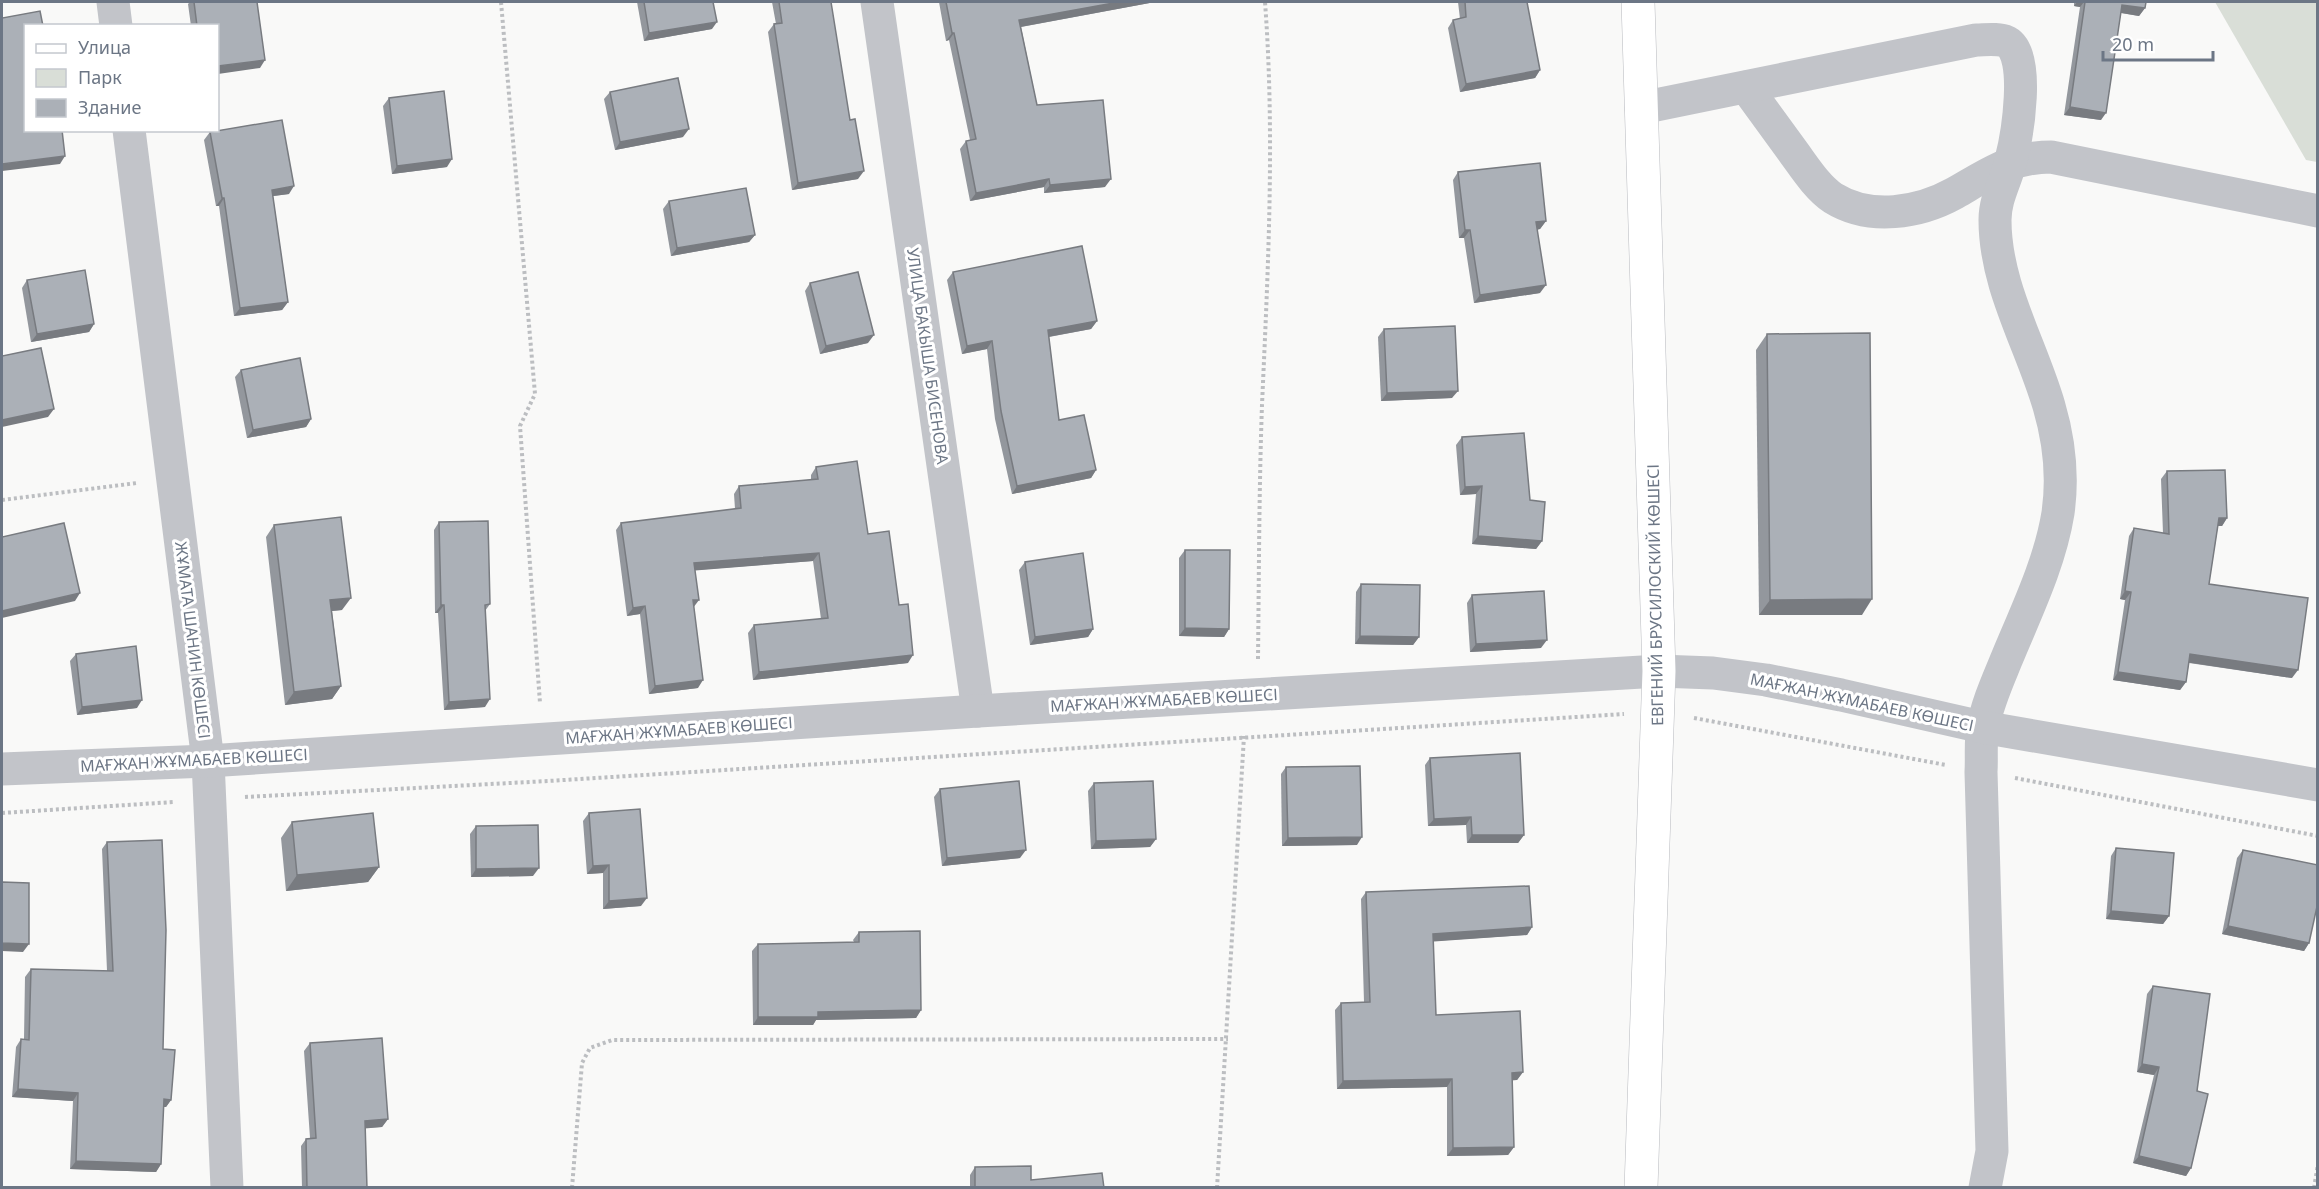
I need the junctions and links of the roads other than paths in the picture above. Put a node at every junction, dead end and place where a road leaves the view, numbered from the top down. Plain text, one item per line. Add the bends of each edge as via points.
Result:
1 (113, 2) edge
2 (877, 2) edge
3 (1638, 2) edge
4 (116, 24) edge
5 (1746, 87) junction
6 (1641, 108) junction
7 (129, 132) edge
8 (2010, 162) junction
9 (2318, 211) edge
10 (1659, 671) junction
11 (978, 711) junction
12 (1982, 727) junction
13 (208, 761) junction
14 (2, 769) edge
15 (2318, 785) edge
16 (227, 1188) edge
17 (1641, 1188) edge
18 (1985, 1188) edge

1 - 4 street
2 - 11 street, УЛИЦА БАКЫША БИСЕНОВА
3 - 6 main road, ЕВГЕНИЙ БРУСИЛОСКИЙ КӨШЕСІ
5 - 6 street
5 - 8 street via 1812,177 1832,197 1853,207 1881,213 1928,206
5 - 8 street via 1995,39 2016,52 2020,77
6 - 10 main road, ЕВГЕНИЙ БРУСИЛОСКИЙ КӨШЕСІ
7 - 13 street, ЖҰМАТА ШАНИН КӨШЕСІ
8 - 9 street via 2051,157
8 - 12 street via 1995,208 1995,246 2008,296 2050,407 2060,474 2058,514 2045,562
10 - 11 street, МАҒЖАН ЖҰМАБАЕВ КӨШЕСІ
10 - 12 street, МАҒЖАН ЖҰМАБАЕВ КӨШЕСІ via 1766,680
10 - 17 main road, ЕВГЕНИЙ БРУСИЛОСКИЙ КӨШЕСІ
11 - 13 street, МАҒЖАН ЖҰМАБАЕВ КӨШЕСІ
12 - 15 street, МАҒЖАН ЖҰМАБАЕВ КӨШЕСІ
12 - 18 street via 1992,1151
13 - 14 street, МАҒЖАН ЖҰМАБАЕВ КӨШЕСІ
13 - 16 street, ЖҰМАТА ШАНИН КӨШЕСІ

